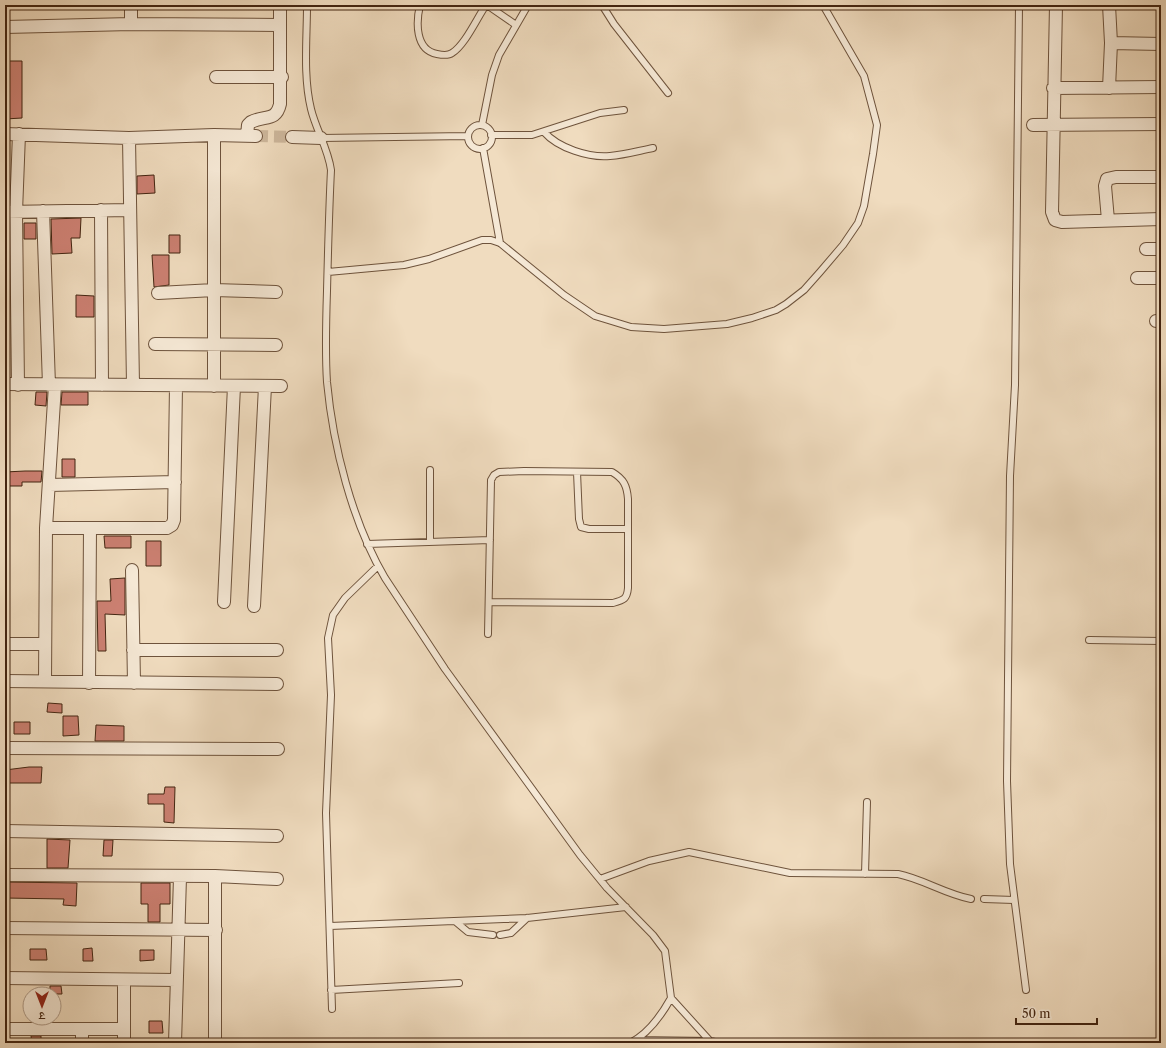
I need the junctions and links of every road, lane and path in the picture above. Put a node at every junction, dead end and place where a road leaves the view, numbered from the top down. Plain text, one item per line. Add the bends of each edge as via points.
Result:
1 (131, 5) edge
2 (280, 5) edge
3 (307, 5) edge
4 (420, 5) edge
5 (486, 5) edge
6 (528, 5) edge
7 (602, 5) edge
8 (823, 5) edge
9 (1019, 5) edge
10 (1056, 5) edge
11 (1110, 5) edge
12 (131, 24) junction
13 (280, 25) junction
14 (516, 25) junction
15 (5, 27) edge
16 (1111, 43) junction
17 (1161, 44) edge
18 (216, 77) dead end
19 (282, 77) junction
20 (1161, 87) edge
21 (1053, 88) junction
22 (1109, 88) junction
23 (668, 93) dead end
24 (624, 110) dead end
25 (1161, 124) edge
26 (482, 125) junction
27 (1033, 125) dead end
28 (1053, 125) junction
29 (544, 132) junction
30 (5, 134) edge
31 (19, 134) junction
32 (491, 134) junction
33 (214, 135) junction
34 (468, 136) junction
35 (292, 137) tunnel mouth
36 (129, 138) junction
37 (321, 138) junction
38 (483, 148) junction
39 (652, 148) dead end
40 (1161, 177) edge
41 (101, 210) junction
42 (130, 210) junction
43 (43, 211) junction
44 (10, 212) edge
45 (1161, 219) edge
46 (1108, 220) junction
47 (500, 243) junction
48 (1146, 249) dead end
49 (1161, 249) edge
50 (328, 272) junction
51 (1137, 278) dead end
52 (1161, 278) edge
53 (214, 290) junction
54 (276, 292) dead end
55 (158, 293) dead end
56 (155, 344) dead end
57 (214, 344) junction
58 (276, 345) dead end
59 (5, 384) edge
60 (18, 385) junction
61 (52, 385) junction
62 (102, 385) junction
63 (132, 385) junction
64 (176, 386) junction
65 (214, 386) junction
66 (234, 386) junction
67 (265, 386) junction
68 (282, 386) dead end
69 (430, 470) dead end
70 (577, 472) junction
71 (175, 482) junction
72 (49, 485) junction
73 (46, 528) junction
74 (90, 528) junction
75 (628, 529) junction
76 (490, 540) junction
77 (430, 542) junction
78 (367, 544) junction
79 (378, 566) junction
80 (132, 570) dead end
81 (224, 602) dead end
82 (489, 602) junction
83 (254, 606) dead end
84 (488, 634) dead end
85 (1089, 640) dead end
86 (1161, 641) edge
87 (5, 644) edge
88 (45, 644) junction
89 (133, 650) junction
90 (278, 650) dead end
91 (5, 681) edge
92 (45, 681) junction
93 (89, 683) junction
94 (134, 683) junction
95 (278, 684) dead end
96 (5, 748) edge
97 (278, 750) dead end
98 (867, 802) dead end
99 (5, 831) edge
100 (277, 836) dead end
101 (865, 874) junction
102 (5, 875) edge
103 (215, 876) junction
104 (180, 877) junction
105 (600, 879) junction
106 (276, 880) dead end
107 (971, 899) dead end
108 (984, 899) dead end
109 (1014, 900) junction
110 (626, 907) junction
111 (527, 918) junction
112 (456, 922) junction
113 (330, 926) junction
114 (5, 928) edge
115 (178, 930) junction
116 (216, 930) junction
117 (500, 935) dead end
118 (493, 936) dead end
119 (5, 978) edge
120 (124, 980) junction
121 (177, 980) junction
122 (459, 983) dead end
123 (331, 990) junction
124 (1026, 990) dead end
125 (671, 998) junction
126 (332, 1009) dead end
127 (5, 1029) edge
128 (82, 1030) junction
129 (124, 1030) junction
130 (635, 1042) edge
131 (708, 1042) edge
132 (82, 1043) edge
133 (124, 1043) edge
134 (175, 1043) edge
135 (215, 1043) edge
136 (720, 1043) edge

1 - 12 street
2 - 13 street
3 - 37 lane via 307,92 314,122
4 - 5 lane via 417,18 420,39 425,48 435,54 446,56 452,54 461,44
5 - 14 lane
6 - 14 lane
7 - 23 lane
8 - 47 lane via 864,76 877,125 864,206 858,223 843,245 804,290 786,304 776,310 727,324 664,329 631,327 595,316 564,295
9 - 109 lane via 1007,781 1008,839
10 - 21 street
11 - 16 street
12 - 13 street
12 - 15 street
13 - 19 street
14 - 26 lane via 492,75
16 - 17 street
16 - 22 street
18 - 19 street
19 - 33 street via 278,113 251,122 248,125 251,136
20 - 22 street
21 - 22 street
21 - 28 street
24 - 29 lane via 600,113
25 - 28 street
26 - 32 lane
26 - 34 lane via 471,129
27 - 28 street
28 - 46 street via 1052,212 1055,220
29 - 32 lane via 532,135
29 - 39 lane via 551,140 588,154 608,156
30 - 31 street
31 - 36 street
31 - 44 street
32 - 38 lane via 490,143
33 - 36 street
33 - 53 street
34 - 37 lane
34 - 38 lane via 474,148
35 - 37 street
36 - 42 street
37 - 50 lane via 329,157 330,170
38 - 47 lane
40 - 46 street via 1107,179 1105,186
41 - 42 street
41 - 43 street
41 - 62 street
42 - 63 street
43 - 44 street
43 - 61 street
44 - 60 street
45 - 46 street
47 - 50 lane via 482,240 404,265
48 - 49 street
50 - 78 lane via 327,381 346,481
51 - 52 street
53 - 54 street
53 - 55 street
53 - 57 street
56 - 57 street
57 - 58 street
57 - 65 street
59 - 60 street
60 - 61 street
61 - 62 street
61 - 72 street
62 - 63 street
63 - 64 street
64 - 65 street
64 - 71 street
65 - 66 street
66 - 67 street
66 - 81 street
67 - 68 street
67 - 83 street
69 - 77 lane
70 - 75 lane via 612,472 620,477 627,486
70 - 75 lane via 581,526 589,529
70 - 76 lane via 524,470 499,472 494,475 491,480
71 - 72 street
71 - 74 street via 174,520 167,528
72 - 73 street
73 - 74 street
73 - 88 street
74 - 93 street
75 - 82 lane via 628,588 627,596 623,600
76 - 77 lane
76 - 82 lane
77 - 78 lane
78 - 79 lane
79 - 105 lane via 498,744
79 - 113 lane via 345,598 329,626 332,695 326,813
80 - 89 street
82 - 84 lane
85 - 86 lane
87 - 88 street
88 - 92 street
89 - 90 street
89 - 94 street
91 - 92 street
92 - 93 street
93 - 94 street
94 - 95 street
96 - 97 street
98 - 101 lane
99 - 100 street
101 - 105 lane via 790,873 689,852 649,861
101 - 107 lane via 898,874 911,877 954,896
102 - 104 street
103 - 104 street
103 - 106 street
103 - 116 street
104 - 115 street
105 - 110 lane
108 - 109 lane
109 - 124 lane
110 - 111 lane
110 - 125 lane via 665,951
111 - 112 lane
111 - 117 lane via 511,933
112 - 113 lane
112 - 118 lane via 468,932
113 - 123 lane
114 - 115 street
115 - 116 street
115 - 121 street
116 - 135 street
119 - 120 street
120 - 121 street
120 - 129 street
121 - 134 street
122 - 123 lane
123 - 126 lane
125 - 130 lane via 661,1015
125 - 131 lane
127 - 128 street
128 - 129 street
128 - 132 street
129 - 133 street
130 - 131 lane
131 - 136 lane

